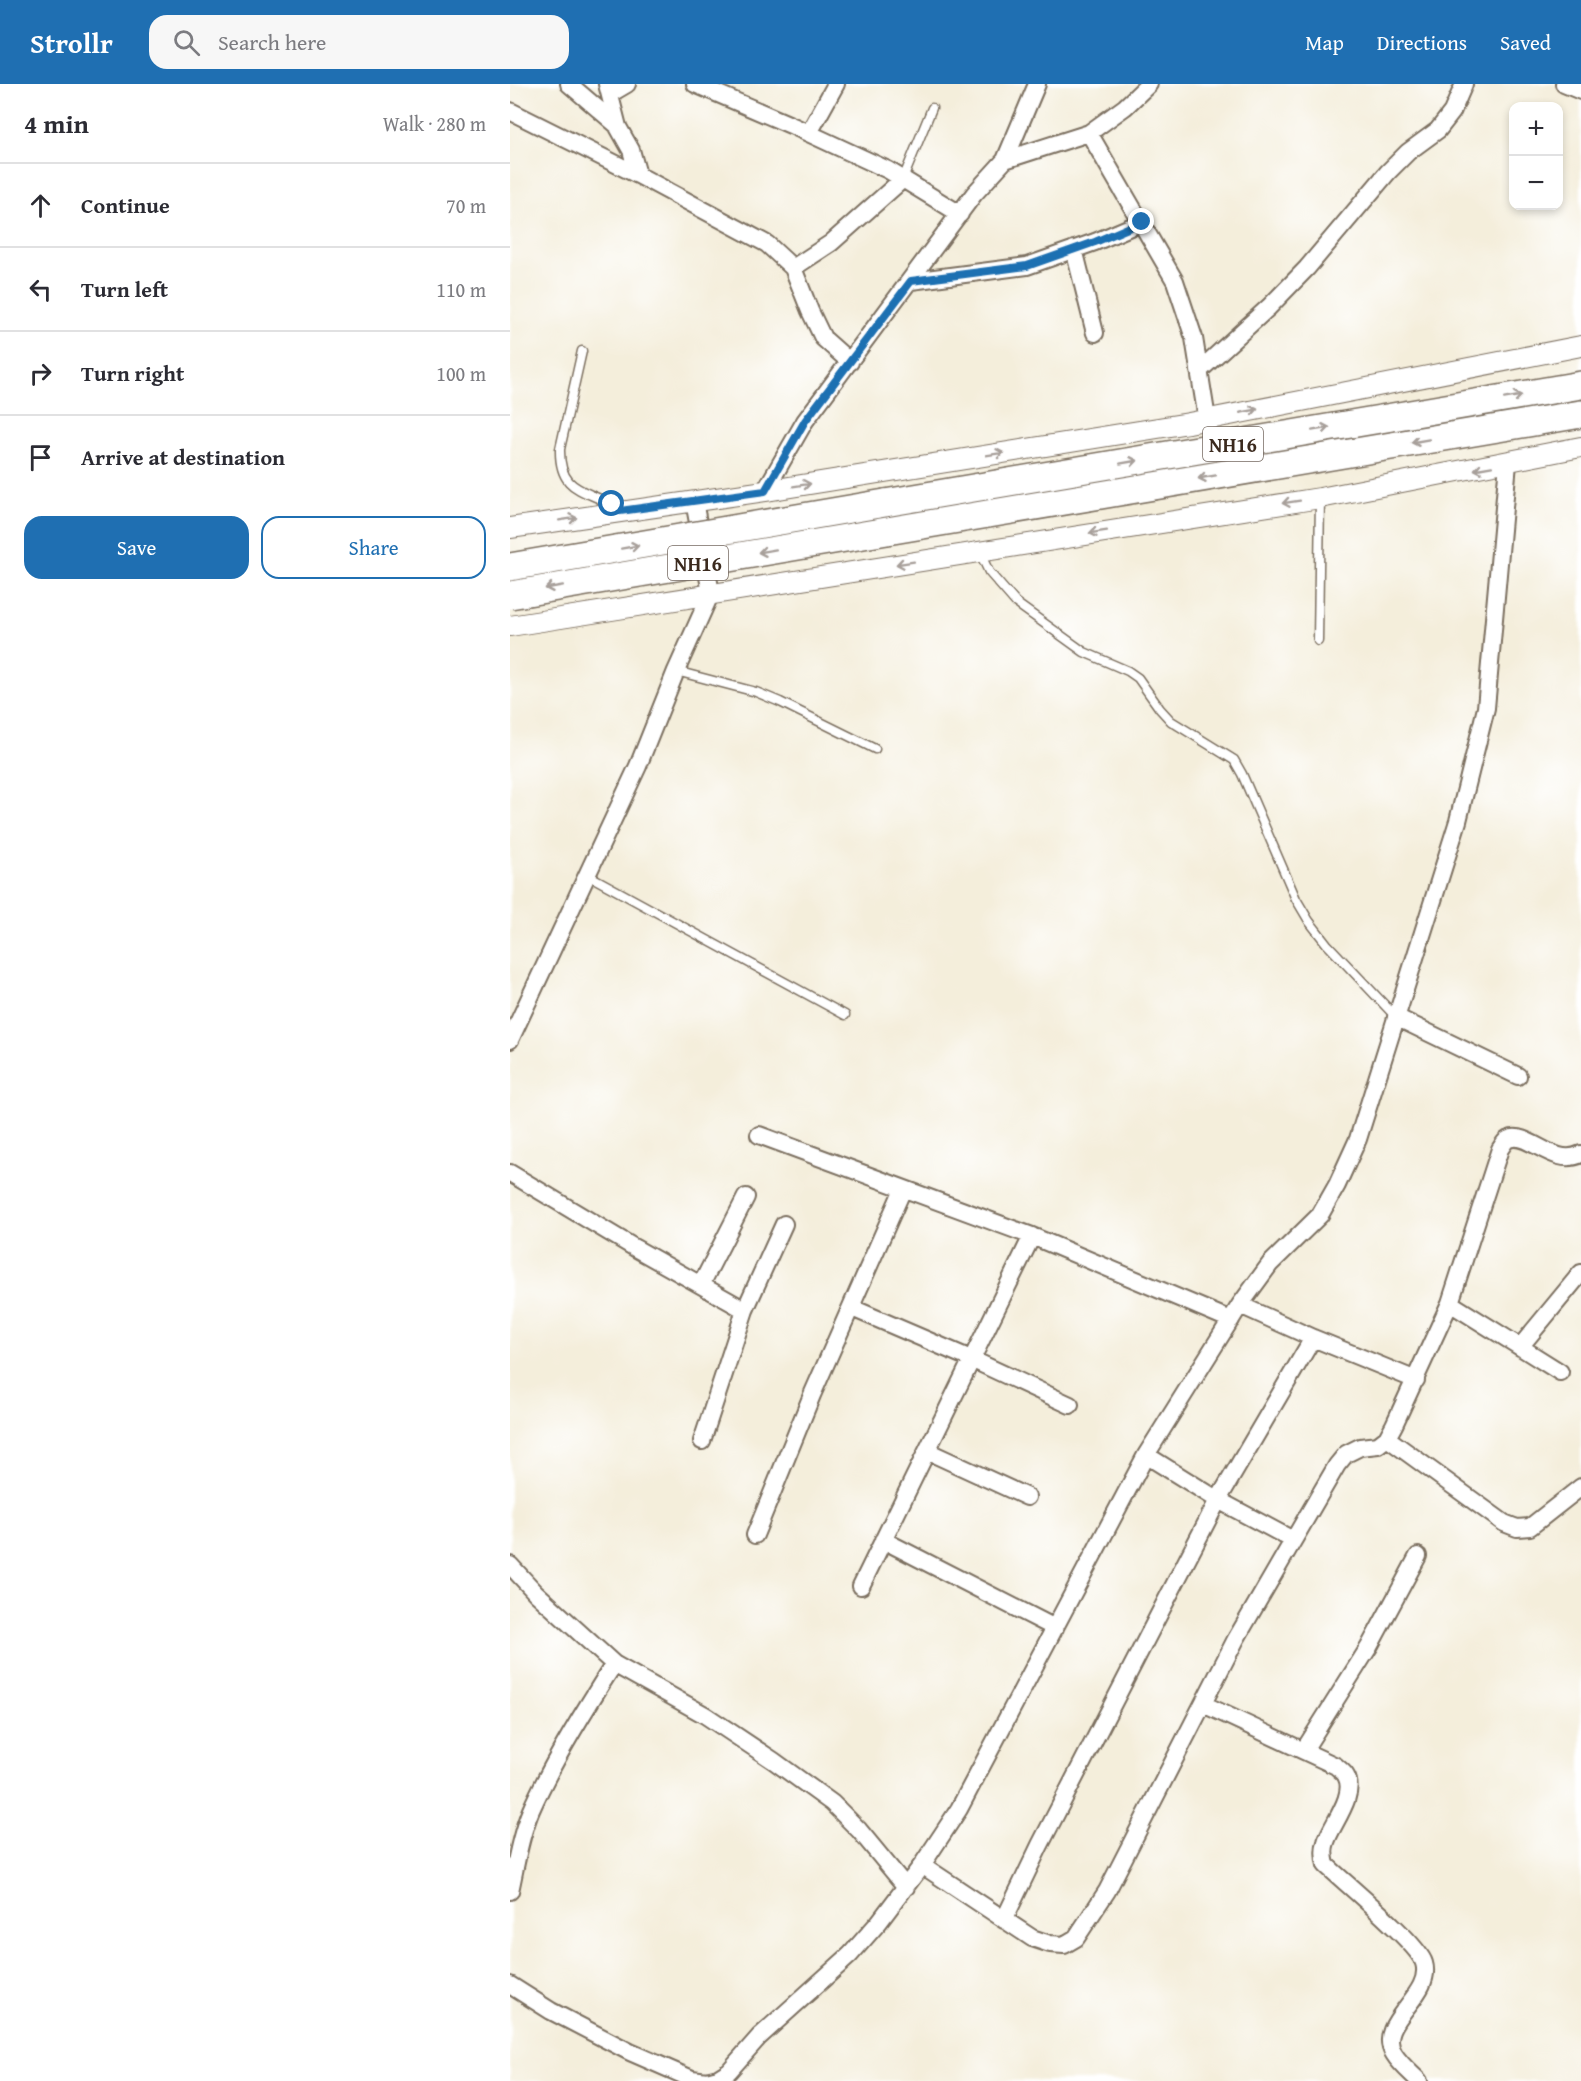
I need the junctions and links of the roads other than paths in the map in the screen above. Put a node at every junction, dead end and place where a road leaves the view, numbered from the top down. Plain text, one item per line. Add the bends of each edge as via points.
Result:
1 (569, 84) edge
2 (627, 84) edge
3 (695, 84) edge
4 (836, 84) edge
5 (1037, 84) edge
6 (1149, 84) edge
7 (1464, 84) edge
8 (1564, 84) edge
9 (609, 89) edge
10 (1581, 91) edge
11 (932, 108) dead end
12 (510, 111) edge
13 (618, 127) junction
14 (809, 133) junction
15 (1089, 133) junction
16 (1005, 160) junction
17 (638, 175) junction
18 (903, 179) junction
19 (960, 213) junction
20 (1142, 222) junction
21 (1074, 249) junction
22 (793, 267) junction
23 (911, 281) junction
24 (1095, 333) dead end
25 (1581, 346) edge
26 (582, 351) dead end
27 (850, 362) junction
28 (1199, 371) junction
29 (1581, 385) edge
30 (1581, 414) edge
31 (1207, 419) junction
32 (1581, 447) edge
33 (1508, 463) junction
34 (765, 491) junction
35 (1320, 498) junction
36 (694, 501) junction
37 (620, 511) junction
38 (514, 525) edge
39 (979, 551) junction
40 (510, 567) edge
41 (711, 593) junction
42 (510, 595) edge
43 (510, 626) edge
44 (1318, 641) dead end
45 (676, 671) junction
46 (875, 749) dead end
47 (588, 874) junction
48 (845, 1015) dead end
49 (1396, 1017) junction
50 (510, 1040) edge
51 (1518, 1076) dead end
52 (759, 1135) dead end
53 (1581, 1154) edge
54 (510, 1173) edge
55 (903, 1189) junction
56 (746, 1197) dead end
57 (784, 1224) dead end
58 (1032, 1236) junction
59 (1581, 1273) edge
60 (701, 1285) junction
61 (1450, 1303) junction
62 (1240, 1305) junction
63 (852, 1308) junction
64 (745, 1310) junction
65 (1231, 1320) junction
66 (1313, 1338) junction
67 (1520, 1347) junction
68 (971, 1359) junction
69 (1560, 1372) dead end
70 (1416, 1380) junction
71 (1070, 1405) dead end
72 (1387, 1438) junction
73 (702, 1441) dead end
74 (927, 1451) junction
75 (1146, 1455) junction
76 (1581, 1487) edge
77 (1027, 1497) dead end
78 (1218, 1500) junction
79 (755, 1535) dead end
80 (883, 1540) junction
81 (1293, 1540) junction
82 (1418, 1556) dead end
83 (510, 1565) edge
84 (861, 1586) dead end
85 (1055, 1628) junction
86 (614, 1665) junction
87 (1203, 1704) junction
88 (1304, 1750) junction
89 (922, 1865) junction
90 (906, 1887) junction
91 (510, 1891) edge
92 (1004, 1920) junction
93 (510, 1985) edge
94 (1419, 2081) edge

1 - 13 street
2 - 9 street
3 - 14 street
4 - 14 street
5 - 16 street
6 - 15 street
7 - 28 street via 1452,112 1438,130 1388,172 1307,268
8 - 10 street
9 - 13 street
11 - 18 lane
12 - 17 street
13 - 17 street via 631,150
14 - 18 street
15 - 16 street
15 - 20 street
16 - 19 street
17 - 22 street via 768,244
18 - 19 street
18 - 22 street via 831,243
19 - 23 street
20 - 21 street
20 - 28 street via 1175,281 1194,338
21 - 23 street via 1027,266
21 - 24 street
22 - 27 street via 823,338
23 - 27 street
31 -> 25 street
26 - 37 lane via 560,449 560,465 565,478 584,494
27 - 34 street via 805,421
28 - 31 street
40 -> 29 highway, NH16, bridge
30 -> 42 highway, NH16, bridge
34 -> 31 street
32 - 33 street
33 -> 35 street
33 - 49 street via 1486,708 1458,821
34 - 36 street
35 -> 39 street
35 - 44 lane
36 - 37 street
36 - 41 street
38 -> 37 street
39 -> 41 street
39 - 49 lane via 989,572 1016,603 1084,652 1128,670 1171,721 1233,760 1309,921
41 - 43 street
41 - 45 street
45 - 46 lane via 756,692
45 - 47 street
47 - 48 lane
47 - 50 street
49 - 51 street
49 - 62 street via 1358,1140 1337,1185 1320,1215 1270,1264
52 - 55 street
53 - 61 street via 1568,1158 1518,1138 1505,1141
54 - 60 street
55 - 58 street
55 - 63 street
56 - 60 street
57 - 64 street
58 - 65 street
58 - 68 street
59 - 67 street
60 - 64 street
61 - 67 street
61 - 70 street
62 - 65 street
62 - 66 street
63 - 68 street
63 - 79 street
64 - 73 street
65 - 75 street
66 - 70 street
66 - 78 street
67 - 69 street
68 - 71 street
68 - 74 street
70 - 72 street
72 - 76 street via 1503,1523 1517,1528 1530,1527
72 - 81 street via 1346,1454
74 - 77 street
74 - 80 street
75 - 78 street
75 - 85 street
78 - 81 street
78 - 92 street
80 - 84 street
80 - 85 street
81 - 87 street
82 - 88 street via 1369,1647
83 - 86 street
85 - 89 street via 959,1809
86 - 90 street via 705,1715 832,1803
86 - 91 street via 531,1811
87 - 88 street
87 - 92 street via 1107,1891 1076,1938 1064,1945 1050,1944 1032,1938
88 - 94 street via 1336,1766 1347,1777 1344,1806 1323,1853 1326,1865 1411,1944 1423,1960 1426,1971 1422,1986 1390,2035 1394,2054
89 - 90 street
89 - 92 street
90 - 93 street via 850,1955 759,2037 729,2071 707,2081 692,2079 630,2052

